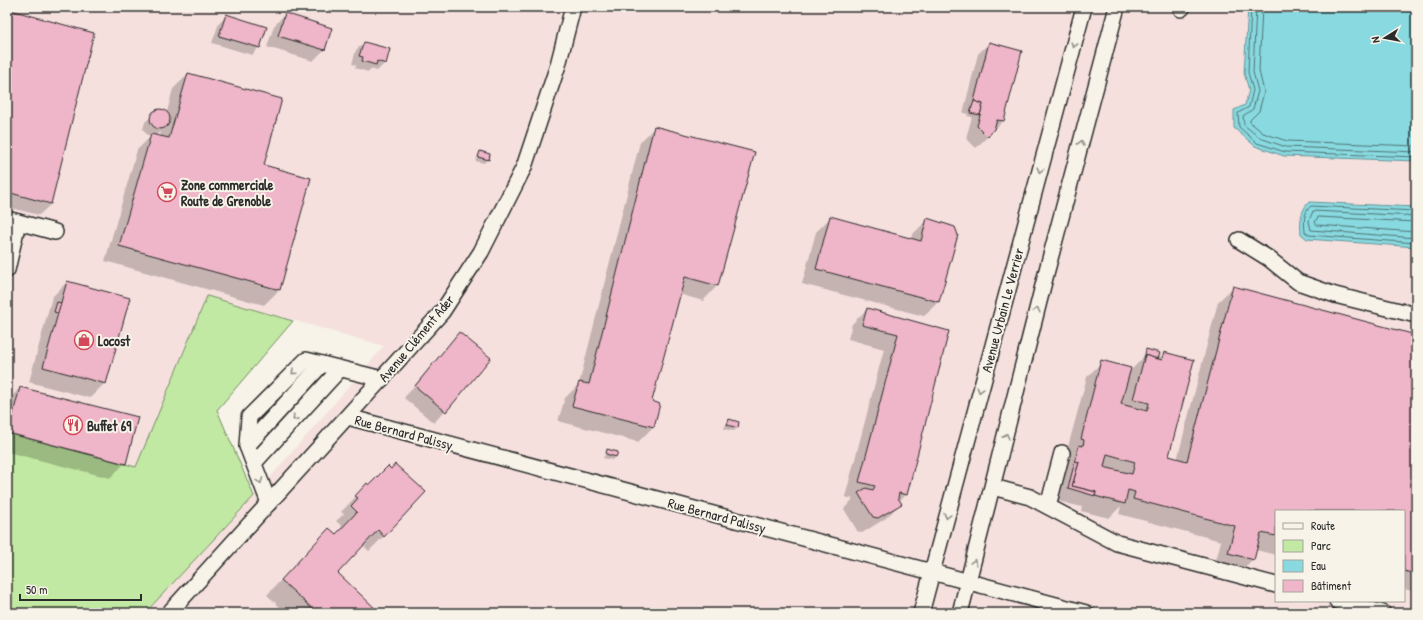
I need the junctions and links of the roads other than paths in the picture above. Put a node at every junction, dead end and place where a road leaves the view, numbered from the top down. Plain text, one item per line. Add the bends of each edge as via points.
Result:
1 (573, 7) edge
2 (1084, 7) edge
3 (1117, 7) edge
4 (13, 220) edge
5 (55, 232) dead end
6 (1239, 240) dead end
7 (7, 270) edge
8 (1416, 315) edge
9 (340, 369) junction
10 (382, 379) junction
11 (348, 418) junction
12 (1062, 454) dead end
13 (254, 463) junction
14 (993, 487) junction
15 (269, 504) junction
16 (1048, 506) junction
17 (931, 572) junction
18 (968, 582) junction
19 (1275, 585) edge
20 (1341, 602) edge
21 (169, 613) edge
22 (920, 613) edge
23 (960, 613) edge
24 (1086, 613) edge
25 (1383, 613) edge

1 - 10 street, Avenue Clément Ader via 558,65 524,167 481,252 442,312
2 -> 17 street, Avenue Urbain Le Verrier
14 -> 3 street
4 - 5 street
4 - 7 street
6 - 8 street via 1268,258 1298,282 1335,295
9 - 10 street
9 -> 13 street
9 -> 13 street via 306,360 249,417 248,446
10 - 11 street, Avenue Clément Ader
11 - 15 street, Avenue Clément Ader
11 - 17 street, Rue Bernard Palissy
12 - 16 street
13 -> 15 street
14 - 16 street via 1030,497
18 -> 14 street
15 - 21 street, Avenue Clément Ader
16 - 19 street via 1117,543
17 - 18 street, Rue Bernard Palissy
17 - 22 street, Avenue Urbain Le Verrier
18 - 23 street
18 - 24 street, Rue Bernard Palissy
20 - 25 street

